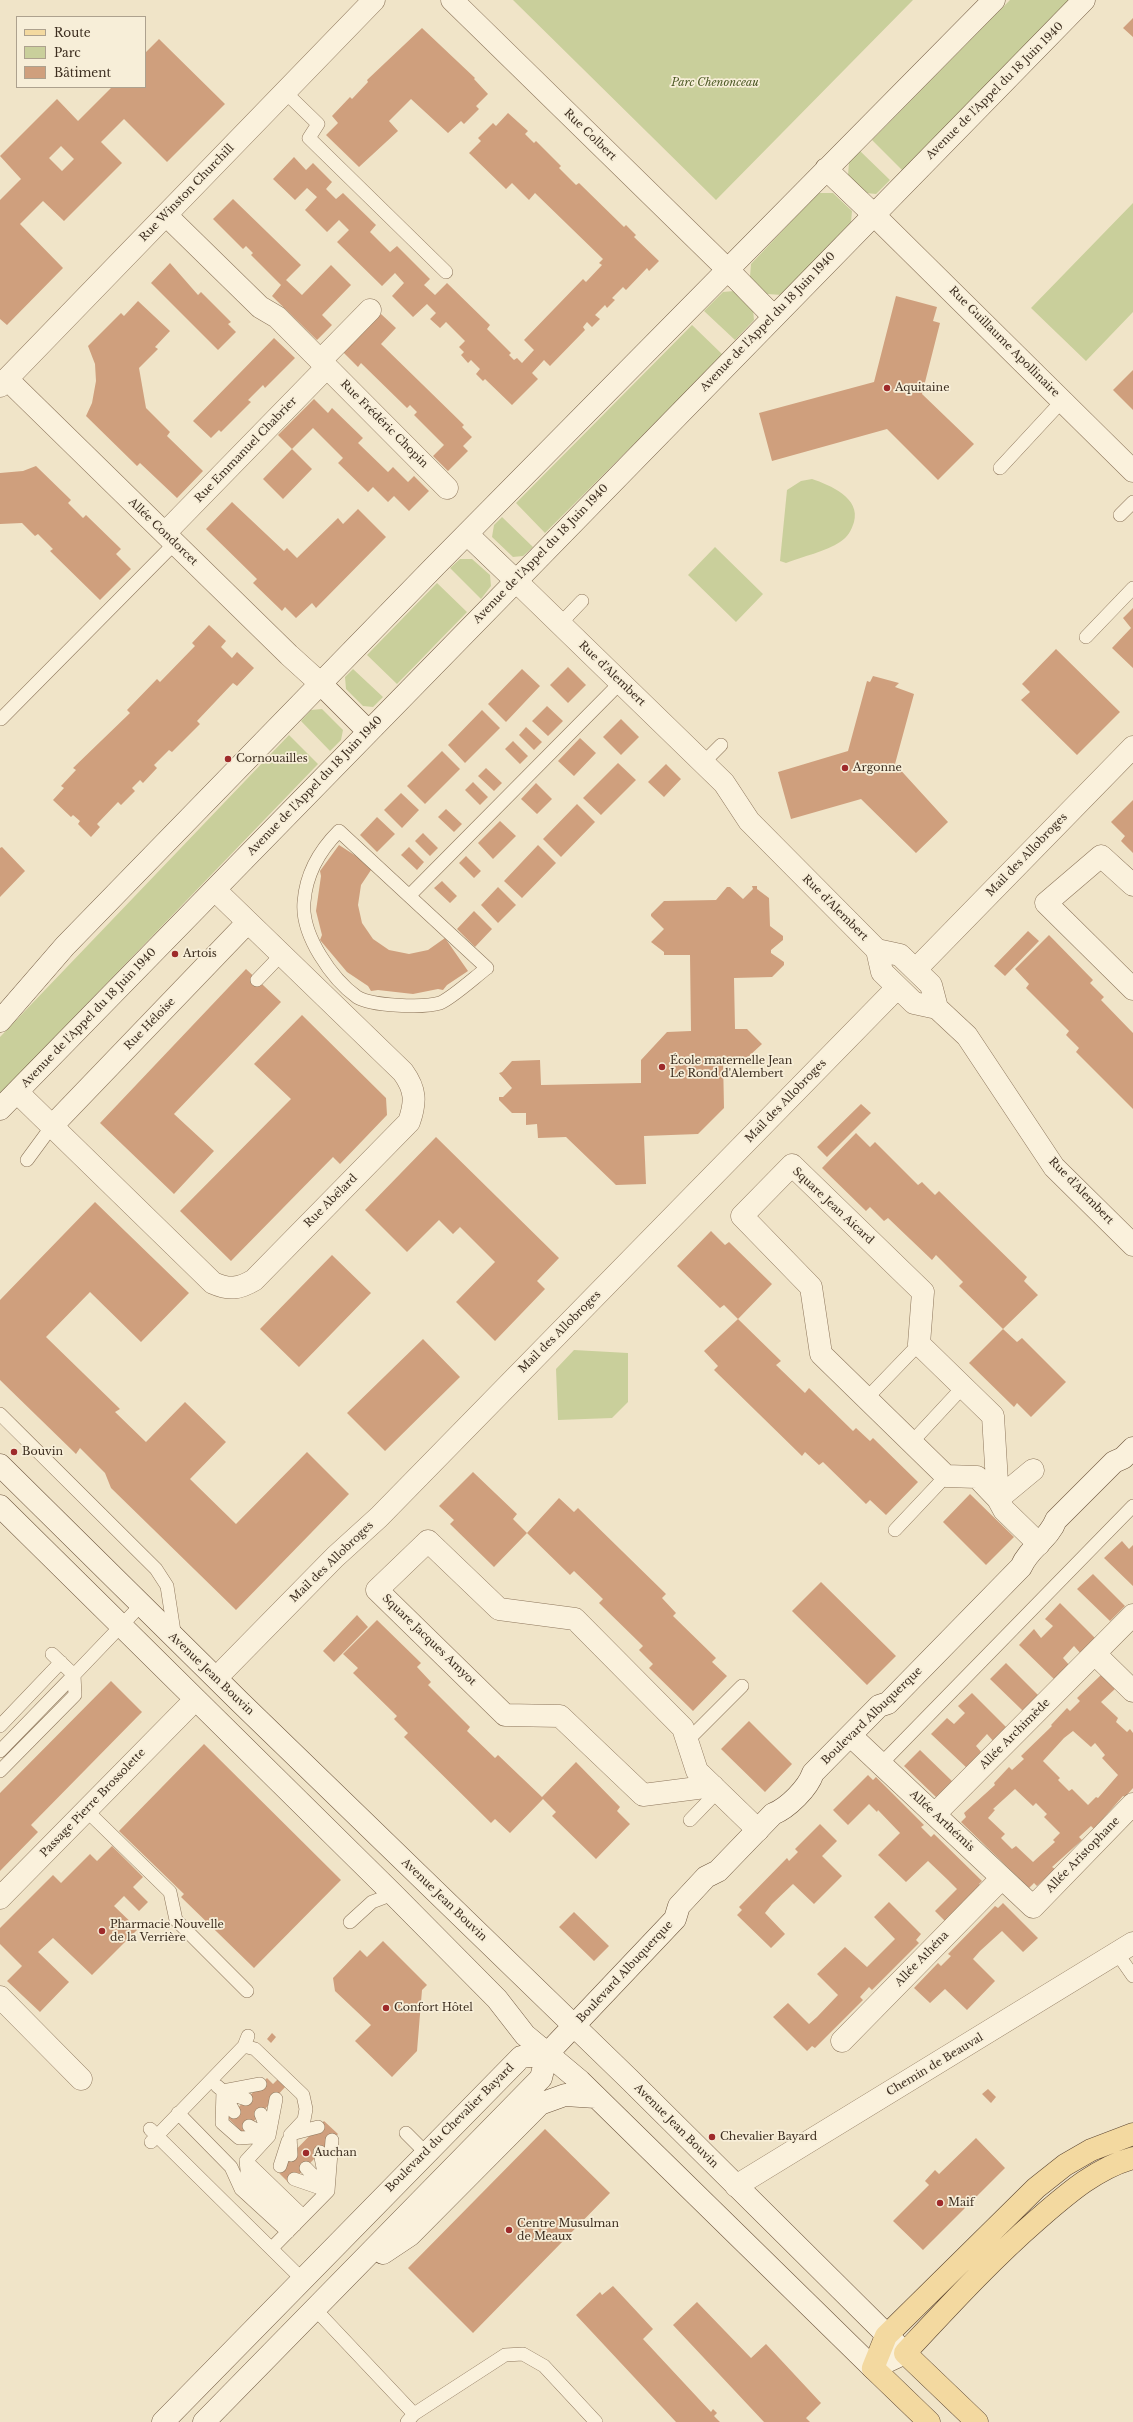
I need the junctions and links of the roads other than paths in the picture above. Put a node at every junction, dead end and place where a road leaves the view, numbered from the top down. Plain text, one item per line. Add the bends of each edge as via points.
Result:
1 (374, 0) edge
2 (452, 0) edge
3 (994, 0) edge
4 (1084, 0) edge
5 (285, 92) junction
6 (826, 169) junction
7 (874, 214) junction
8 (166, 215) junction
9 (728, 270) junction
10 (446, 272) dead end
11 (370, 310) dead end
12 (774, 317) junction
13 (324, 364) junction
14 (4, 382) edge
15 (1064, 400) junction
16 (1000, 468) dead end
17 (1133, 471) edge
18 (447, 488) dead end
19 (1133, 502) edge
20 (1120, 515) dead end
21 (467, 534) junction
22 (170, 538) junction
23 (515, 580) junction
24 (1133, 588) edge
25 (582, 601) dead end
26 (560, 624) junction
27 (1086, 637) dead end
28 (621, 682) junction
29 (321, 684) junction
30 (1, 719) edge
31 (368, 731) junction
32 (721, 745) dead end
33 (1133, 747) edge
34 (704, 762) junction
35 (1133, 885) edge
36 (215, 890) junction
37 (409, 896) junction
38 (248, 922) junction
39 (281, 955) junction
40 (921, 964) dead end
41 (257, 980) dead end
42 (1133, 989) edge
43 (892, 993) dead end
44 (0, 1021) edge
45 (17, 1092) junction
46 (0, 1109) edge
47 (52, 1126) junction
48 (27, 1160) dead end
49 (1133, 1245) edge
50 (919, 1344) junction
51 (963, 1387) junction
52 (867, 1398) junction
53 (0, 1414) edge
54 (911, 1443) junction
55 (1133, 1448) edge
56 (0, 1465) edge
57 (1033, 1470) dead end
58 (946, 1476) junction
59 (998, 1498) junction
60 (0, 1506) edge
61 (1133, 1506) edge
62 (895, 1530) dead end
63 (1039, 1544) junction
64 (141, 1605) junction
65 (1133, 1615) edge
66 (122, 1625) junction
67 (176, 1640) junction
68 (1095, 1654) junction
69 (225, 1669) dead end
70 (74, 1675) junction
71 (742, 1686) dead end
72 (1133, 1691) edge
73 (187, 1708) dead end
74 (0, 1726) edge
75 (851, 1736) junction
76 (688, 1740) junction
77 (0, 1751) edge
78 (881, 1764) junction
79 (0, 1771) edge
80 (716, 1788) junction
81 (1133, 1804) edge
82 (86, 1810) junction
83 (935, 1814) junction
84 (690, 1820) dead end
85 (758, 1830) junction
86 (1002, 1878) junction
87 (393, 1894) junction
88 (0, 1898) edge
89 (1033, 1907) joint
90 (350, 1922) dead end
91 (1125, 1948) edge
92 (1133, 1976) edge
93 (247, 1991) dead end
94 (0, 1997) edge
95 (574, 2026) junction
96 (842, 2041) dead end
97 (547, 2054) junction
98 (81, 2078) dead end
99 (210, 2079) junction
100 (260, 2084) dead end
101 (223, 2091) junction
102 (596, 2097) junction
103 (246, 2099) dead end
104 (276, 2099) dead end
105 (234, 2112) dead end
106 (178, 2113) junction
107 (261, 2114) dead end
108 (249, 2126) dead end
109 (318, 2127) dead end
110 (406, 2133) dead end
111 (1133, 2134) edge
112 (290, 2135) junction
113 (269, 2136) junction
114 (306, 2139) dead end
115 (332, 2140) dead end
116 (320, 2152) dead end
117 (426, 2153) junction
118 (291, 2154) dead end
119 (1133, 2158) edge
120 (280, 2166) dead end
121 (306, 2168) dead end
122 (294, 2180) dead end
123 (736, 2186) junction
124 (328, 2191) junction
125 (295, 2224) junction
126 (272, 2248) junction
127 (302, 2279) junction
128 (343, 2280) junction
129 (314, 2309) junction
130 (886, 2336) junction
131 (905, 2353) junction
132 (873, 2368) junction
133 (410, 2418) edge
134 (163, 2422) edge
135 (205, 2422) edge
136 (596, 2422) edge
137 (929, 2422) edge
138 (977, 2422) edge

1 - 5 street, Rue Winston Churchill
2 - 9 street, Rue Colbert
3 - 6 street
4 - 7 street, Avenue de l'Appel du 18 Juin 1940
5 - 8 street, Rue Winston Churchill
5 - 10 lane via 318,124 309,138
6 - 7 street, Rue Guillaume Apollinaire
6 - 9 street
7 - 12 street, Avenue de l'Appel du 18 Juin 1940
7 - 15 street, Rue Guillaume Apollinaire
8 - 13 street, Rue Frédéric Chopin via 260,307 277,317
8 - 14 street, Rue Winston Churchill
9 - 12 street, Rue Colbert
9 - 21 street
11 - 13 street
12 - 23 street, Avenue de l'Appel du 18 Juin 1940
13 - 18 street, Rue Frédéric Chopin
13 - 22 street, Rue Emmanuel Chabrier
14 - 22 street, Allée Condorcet
15 - 16 lane
15 - 17 street, Rue Guillaume Apollinaire
19 - 20 lane
21 - 23 street, Rue d'Alembert
21 - 29 street
22 - 29 street, Allée Condorcet
22 - 30 lane
23 - 26 street, Rue d'Alembert
23 - 31 street, Avenue de l'Appel du 18 Juin 1940
24 - 27 lane
25 - 26 lane
26 - 28 street, Rue d'Alembert
28 - 34 street, Rue d'Alembert
28 - 37 lane
29 - 31 street, Allée Condorcet
29 - 44 street via 65,946
31 - 36 street, Avenue de l'Appel du 18 Juin 1940
32 - 34 lane
33 - 40 street, Mail des Allobroges
34 - 49 street, Rue d'Alembert via 724,783 749,821 877,950 882,972 914,1003 937,1008 967,1036 1054,1167
35 - 42 street via 1101,856 1046,903
36 - 38 street, Rue Abélard
36 - 45 street, Avenue de l'Appel du 18 Juin 1940
37 - 37 lane via 486,968 440,1002 401,1007 358,998 331,971 310,940 303,904 311,871 323,847 339,831
38 - 39 street, Rue Abélard
38 - 47 street, Rue Héloise
39 - 41 lane
39 - 47 street, Rue Abélard via 403,1072 415,1092 414,1108 409,1122 254,1280 235,1288 224,1288 212,1283
43 - 69 street, Mail des Allobroges via 379,1517 335,1557
45 - 46 street, Avenue de l'Appel du 18 Juin 1940
45 - 47 street, Rue Abélard
47 - 48 lane
50 - 51 street
50 - 52 lane
50 - 52 street, Square Jean Aicard via 923,1292 792,1166 742,1216 810,1287 821,1354
51 - 54 lane
51 - 59 street via 993,1416
52 - 54 street, Square Jean Aicard
53 - 67 lane via 156,1569 167,1586
54 - 58 street, Square Jean Aicard
55 - 63 street, Boulevard Albuquerque via 1123,1458 1114,1462 1056,1520 1052,1530
56 - 64 street, Avenue Jean Bouvin
57 - 59 street
58 - 59 street via 977,1477
58 - 62 lane
59 - 63 street via 1004,1510
60 - 66 street
61 - 78 lane
63 - 75 street, Boulevard Albuquerque via 1024,1558 1021,1567 888,1703 879,1706
64 - 66 lane
64 - 67 street, Avenue Jean Bouvin
65 - 68 street, Allée Archimède
66 - 70 lane
66 - 87 street
67 - 95 street, Avenue Jean Bouvin
68 - 72 street
68 - 83 street, Allée Archimède
70 - 74 lane via 57,1658
70 - 77 lane
70 - 79 lane via 75,1695
71 - 76 lane
73 - 82 street, Passage Pierre Brossolette
75 - 78 street, Allée Arthémis
75 - 85 street, Boulevard Albuquerque via 813,1773 810,1782
76 - 80 street, Square Jacques Amyot via 697,1771
76 - 80 street, Square Jacques Amyot via 683,1728 653,1705 612,1664 575,1619 499,1609 428,1541 377,1590 505,1715 563,1713 643,1796
78 - 83 street, Allée Arthémis
80 - 84 lane
80 - 85 street, Square Jacques Amyot
81 - 89 street, Allée Aristophane
82 - 88 street, Passage Pierre Brossolette
82 - 93 lane via 170,1892 176,1920
83 - 86 street, Allée Arthémis
85 - 95 street, Boulevard Albuquerque via 679,1906 675,1919
86 - 89 street, Allée Arthémis
86 - 96 street, Allée Athéna
87 - 90 lane via 372,1902
87 - 97 street via 497,1999 525,2035
91 - 92 lane
91 - 123 street, Chemin de Beauval
94 - 98 street
95 - 97 street, Boulevard Albuquerque
95 - 123 street, Avenue Jean Bouvin
97 - 102 street
97 - 117 street, Boulevard du Chevalier Bayard via 521,2057
97 - 128 street via 541,2078
99 - 101 lane
99 - 106 lane
99 - 112 lane via 246,2041 303,2095 306,2109 304,2120
100 - 101 lane
101 - 103 lane
101 - 105 lane
101 - 113 lane via 222,2123 239,2138
102 - 128 street via 565,2095 540,2104 410,2234
102 - 132 street
104 - 113 lane
106 - 125 lane via 231,2166 242,2189
106 - 126 lane via 152,2136
107 - 113 lane
108 - 113 lane
109 - 112 lane
110 - 117 lane
111 - 130 main road via 1092,2150 1066,2165 1036,2188
112 - 114 lane
112 - 118 lane
112 - 120 lane
113 - 125 lane via 246,2161
115 - 124 lane
116 - 124 lane
117 - 127 street, Boulevard du Chevalier Bayard
119 - 131 main road via 1120,2162 1073,2188 1011,2244
121 - 124 lane
122 - 124 lane
123 - 130 street, Avenue Jean Bouvin
124 - 125 lane
125 - 126 lane
126 - 127 lane
127 - 134 street, Boulevard du Chevalier Bayard
128 - 129 street
129 - 133 lane
129 - 135 street
130 - 131 street, Avenue Jean Bouvin
130 - 132 main road
131 - 132 street
131 - 138 main road
132 - 137 main road
133 - 136 lane via 505,2355 523,2354 544,2366

